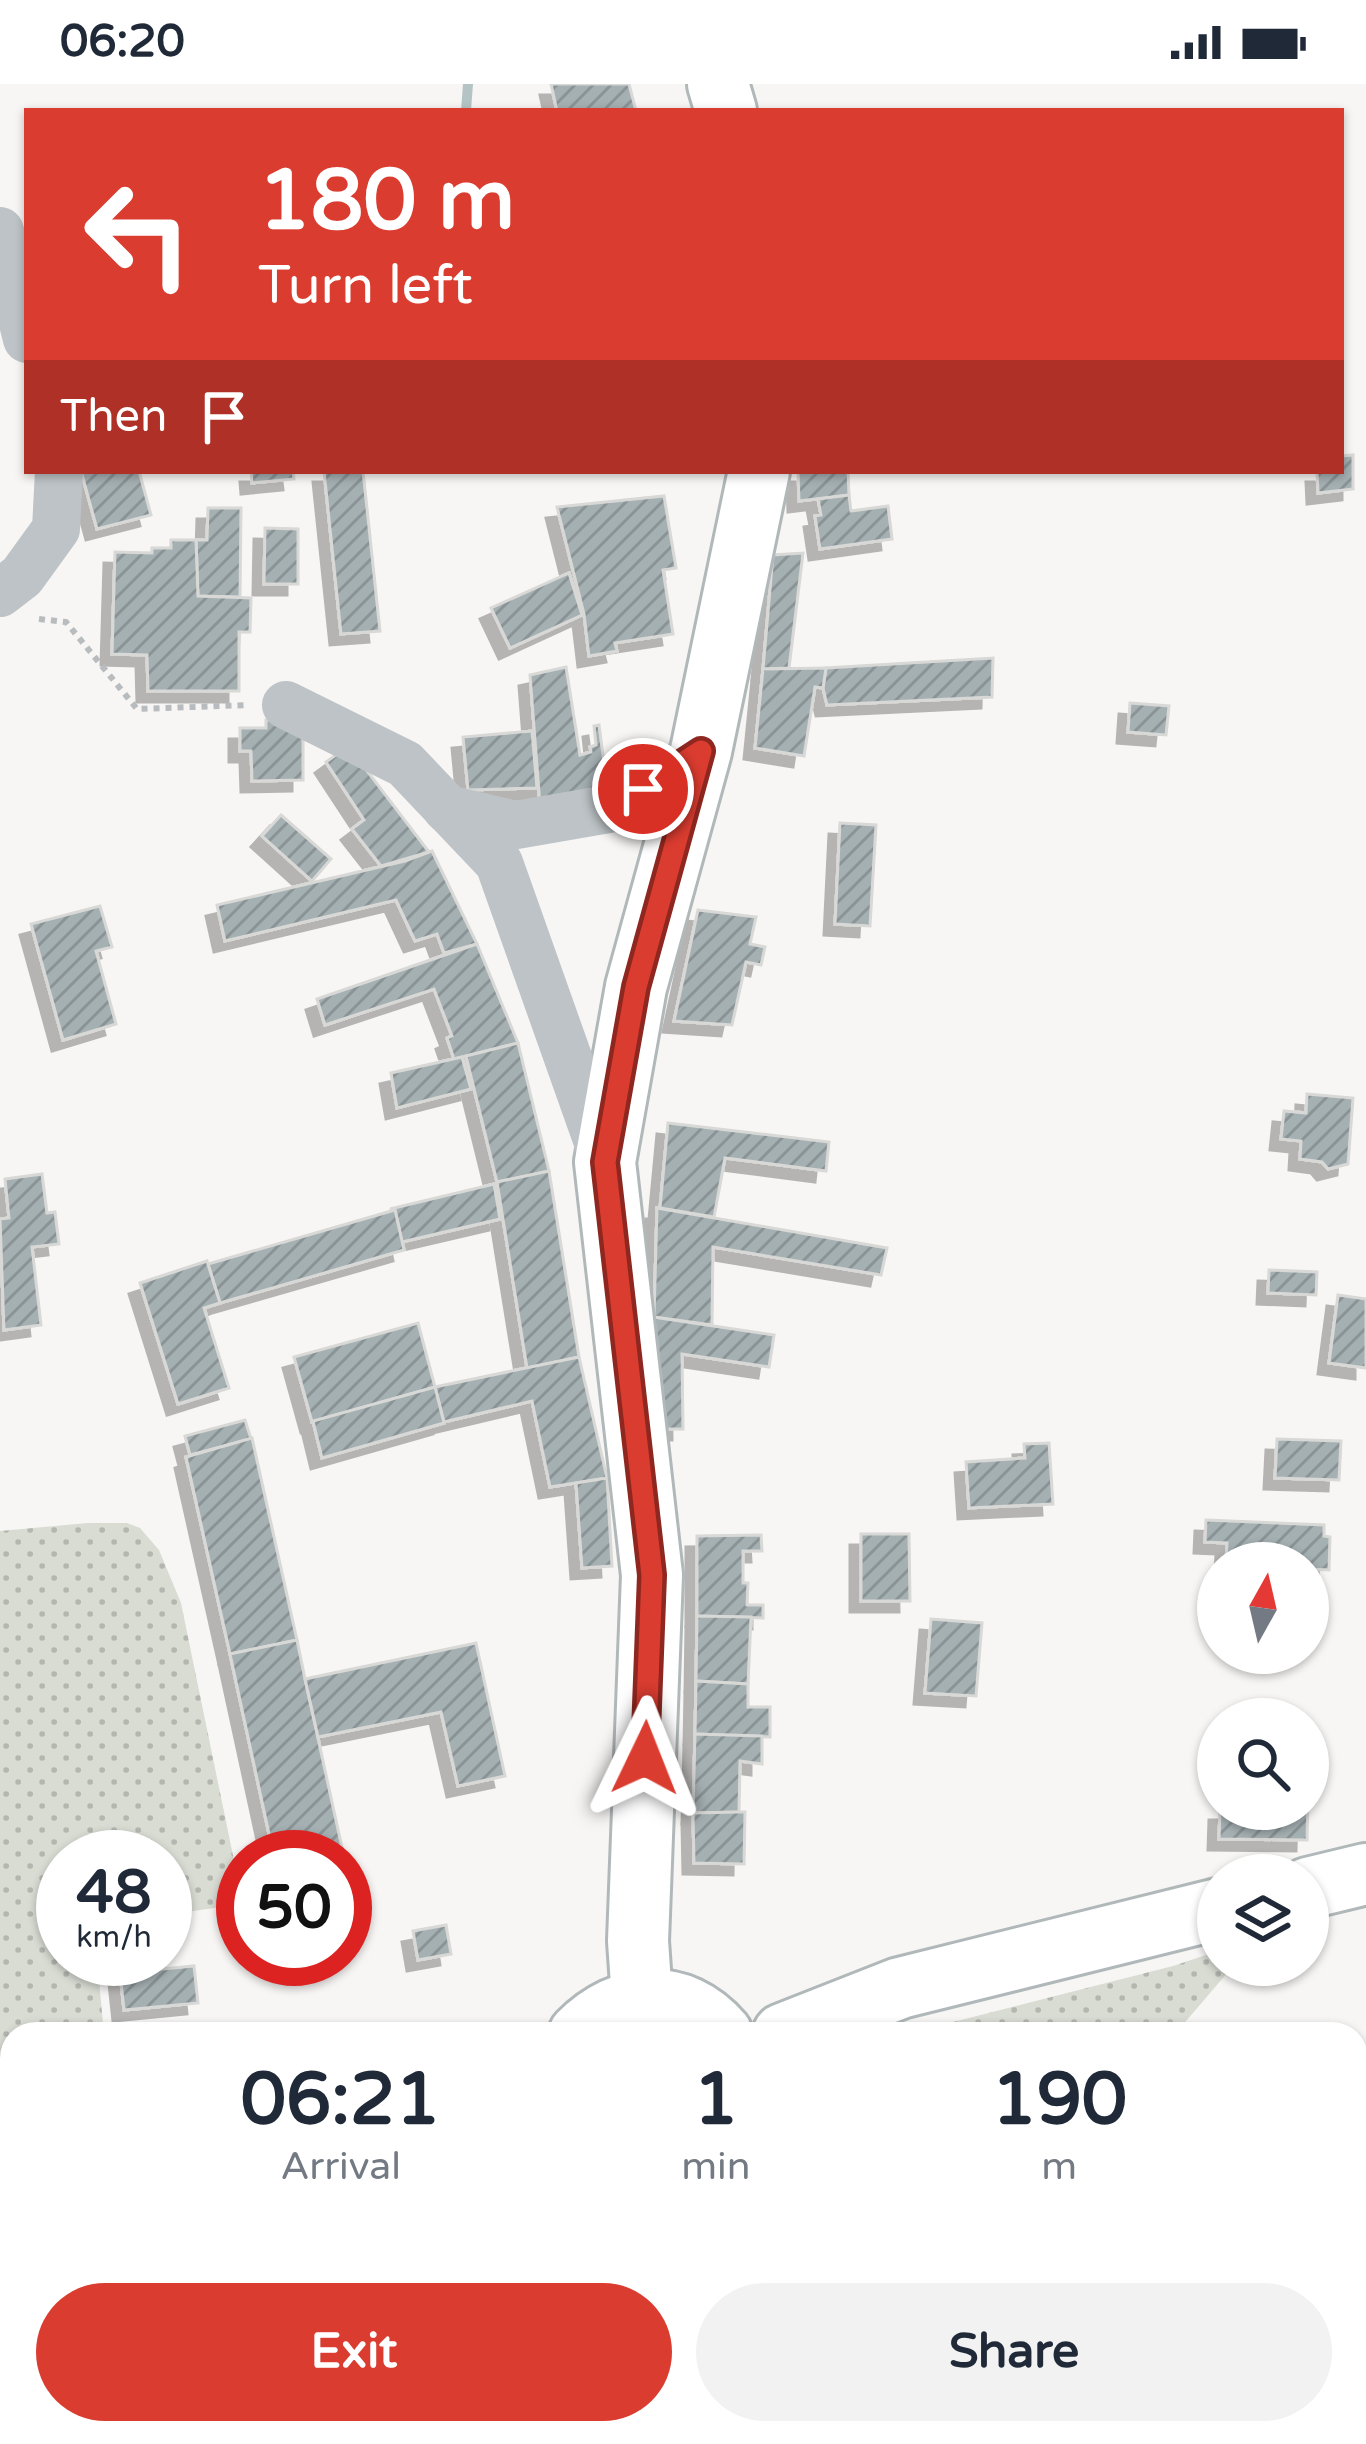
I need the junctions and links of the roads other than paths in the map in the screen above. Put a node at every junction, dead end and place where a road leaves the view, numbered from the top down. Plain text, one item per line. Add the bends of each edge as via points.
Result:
1 (0, 231) edge
2 (24, 327) edge
3 (59, 474) edge
4 (758, 474) edge
5 (11, 605) edge
6 (286, 705) road end
7 (701, 751) junction
8 (447, 809) junction
9 (605, 1162) junction
10 (1366, 1874) edge
11 (1329, 1883) edge
12 (1197, 1914) edge
13 (642, 1999) junction
14 (591, 2022) edge
15 (709, 2022) edge
16 (814, 2022) edge

1 - 2 street
3 - 5 street via 56,530
4 - 7 main road
6 - 8 street via 405,764
7 - 8 street via 614,808 517,825
7 - 9 main road via 636,987
8 - 9 street via 499,863
9 - 13 main road via 652,1575
10 - 11 main road
12 - 16 main road via 900,1988
13 - 14 main road
13 - 15 main road via 683,2004

